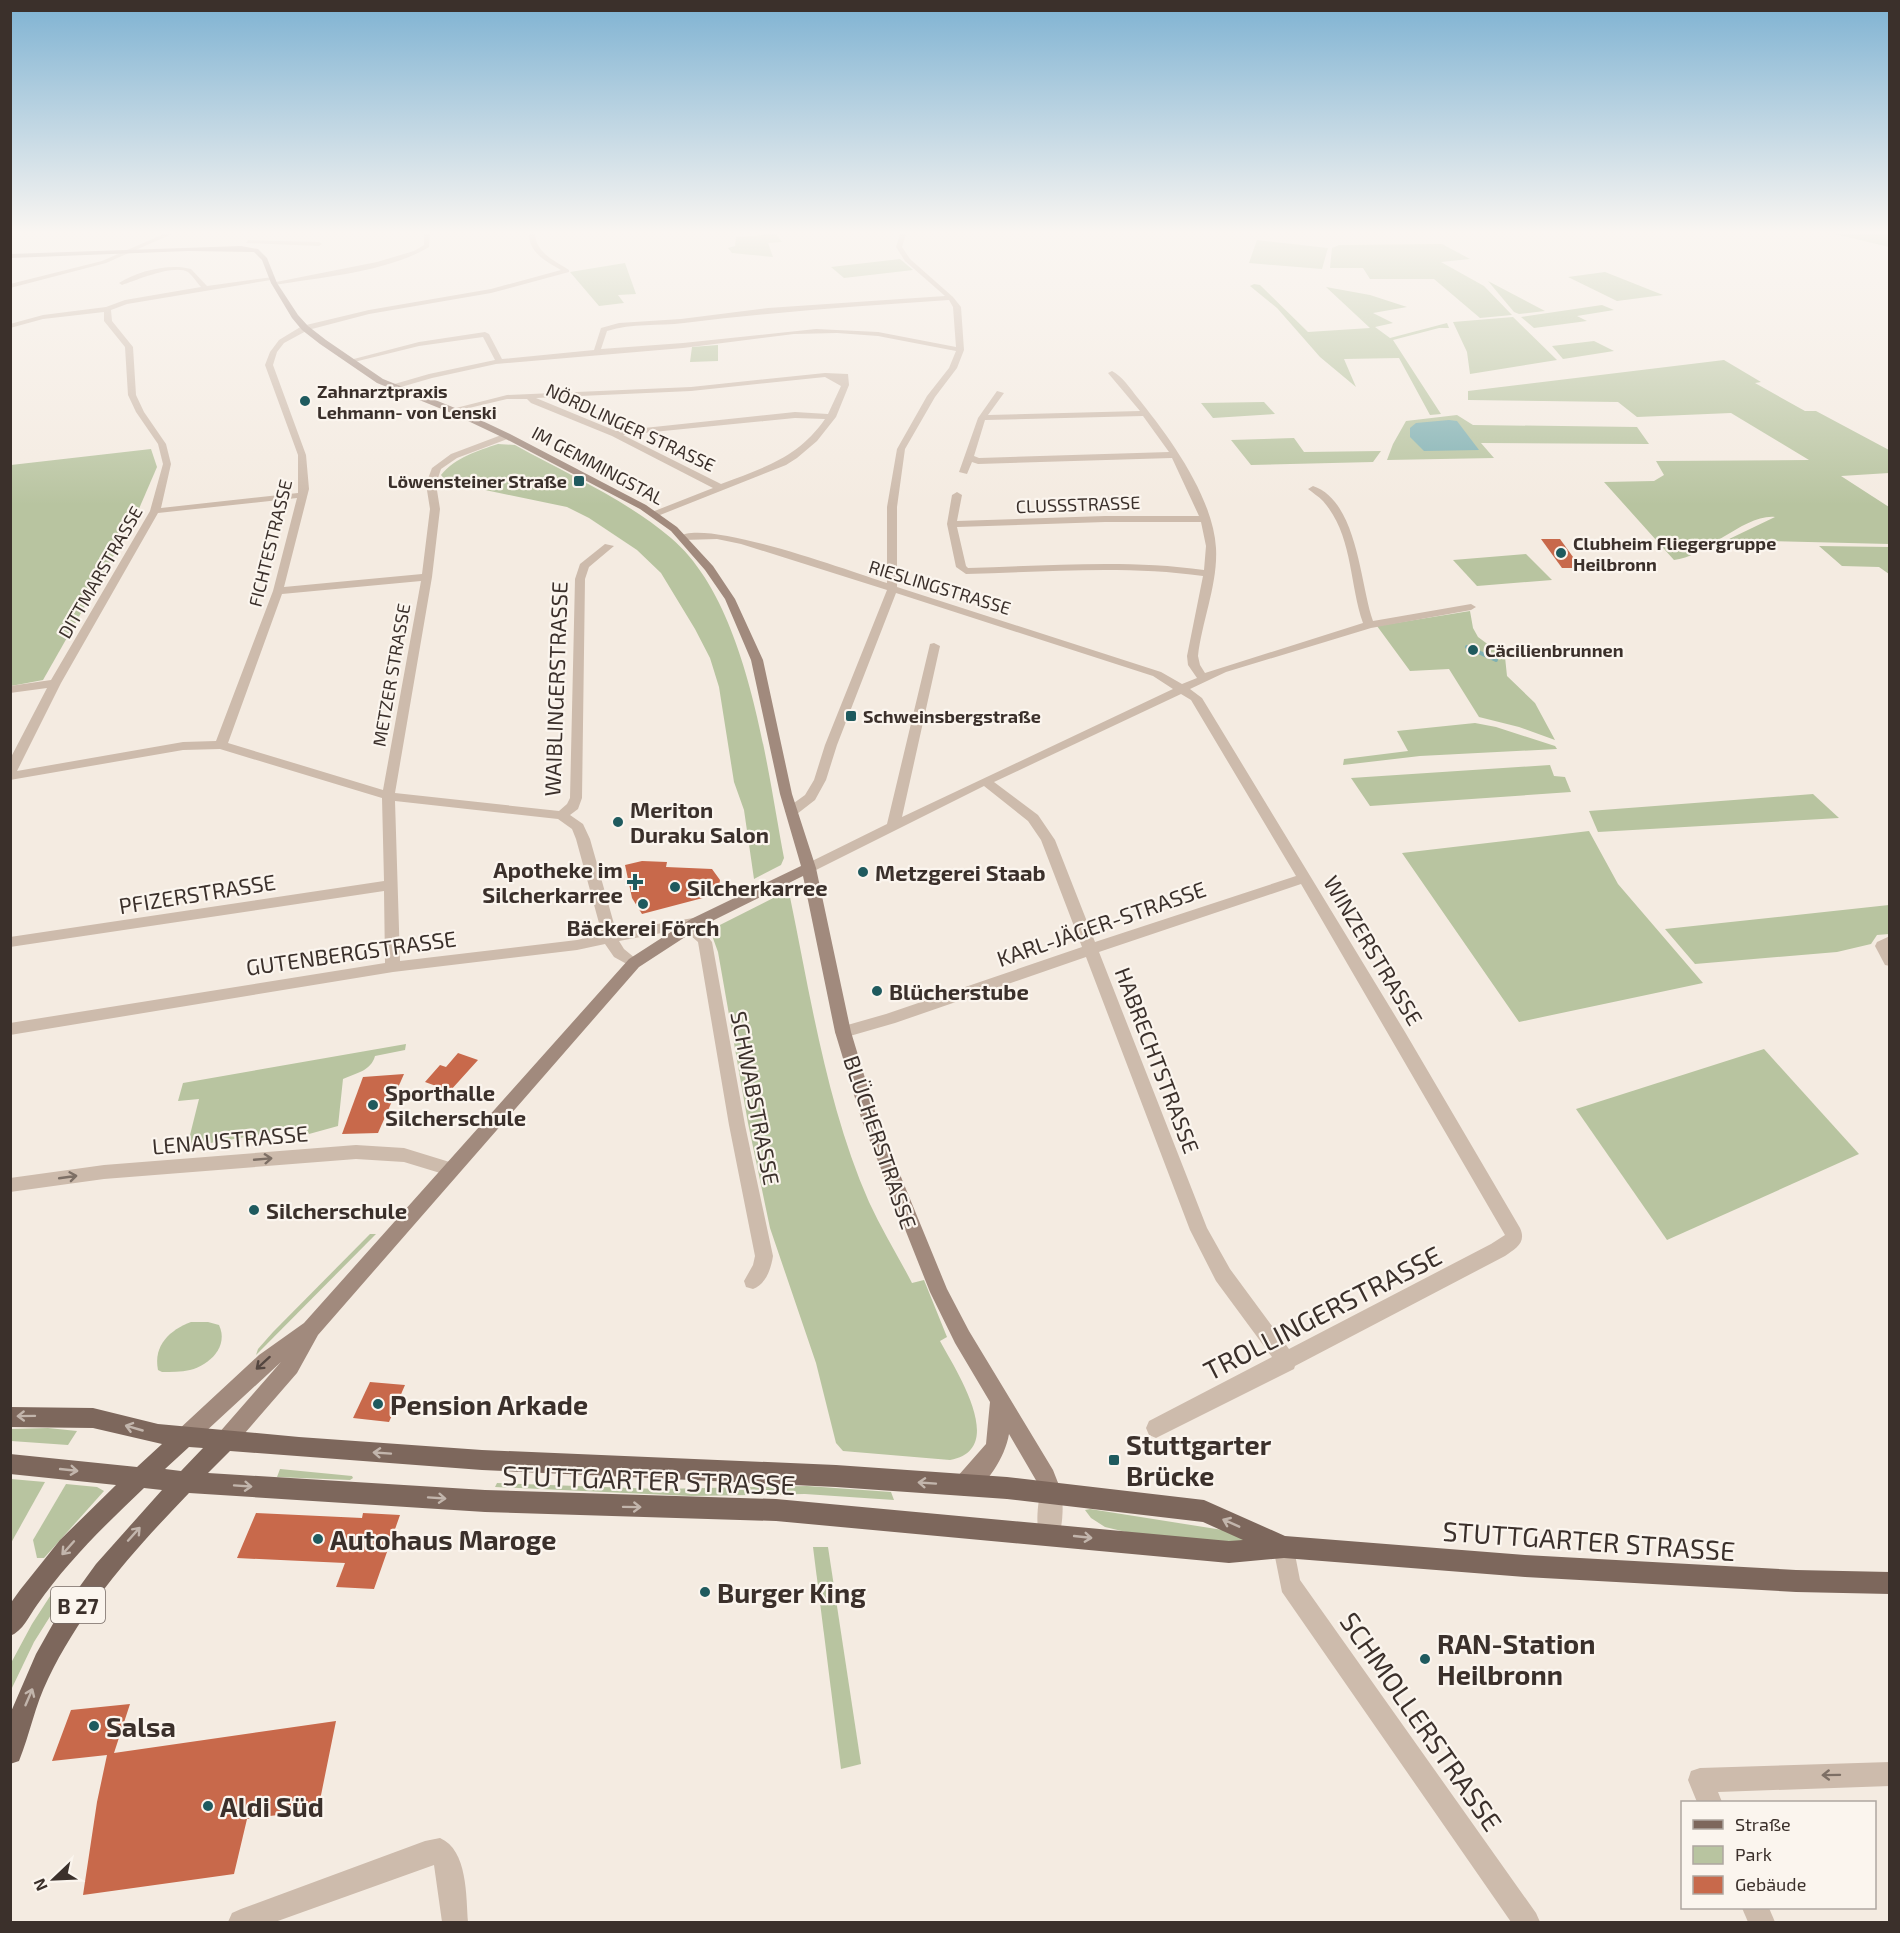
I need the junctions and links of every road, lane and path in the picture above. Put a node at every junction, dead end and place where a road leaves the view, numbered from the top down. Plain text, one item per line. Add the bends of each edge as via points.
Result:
1 (111, 324) edge
2 (302, 324) edge
3 (320, 324) edge
4 (631, 324) edge
5 (958, 324) edge
6 (305, 328) junction
7 (960, 350) junction
8 (597, 351) junction
9 (499, 360) junction
10 (350, 361) junction
11 (1112, 373) dead end
12 (394, 387) junction
13 (1000, 393) dead end
14 (528, 395) junction
15 (452, 410) junction
16 (1147, 413) junction
17 (832, 417) junction
18 (982, 418) junction
19 (615, 434) junction
20 (507, 436) junction
21 (1173, 455) junction
22 (970, 458) junction
23 (964, 472) dead end
24 (721, 488) junction
25 (1313, 489) dead end
26 (303, 495) junction
27 (957, 495) dead end
28 (154, 511) junction
29 (655, 514) junction
30 (1204, 519) junction
31 (952, 524) junction
32 (683, 537) junction
33 (609, 546) dead end
34 (1207, 573) junction
35 (427, 577) junction
36 (892, 590) junction
37 (278, 591) junction
38 (1471, 607) dead end
39 (1369, 625) junction
40 (934, 646) dead end
41 (1203, 678) junction
42 (55, 682) junction
43 (1182, 689) junction
44 (10, 690) edge
45 (221, 745) junction
46 (10, 772) edge
47 (10, 777) edge
48 (985, 781) junction
49 (388, 796) junction
50 (792, 811) junction
51 (562, 815) junction
52 (893, 826) junction
53 (809, 868) junction
54 (1305, 878) junction
55 (390, 885) junction
56 (694, 925) junction
57 (611, 936) junction
58 (1890, 940) edge
59 (10, 942) edge
60 (1092, 948) junction
61 (1890, 961) edge
62 (634, 963) junction
63 (393, 967) junction
64 (10, 1029) edge
65 (843, 1032) junction
66 (450, 1169) junction
67 (10, 1185) edge
68 (1512, 1242) joint
69 (753, 1281) dead end
70 (311, 1329) junction
71 (1287, 1362) junction
72 (999, 1401) junction
73 (10, 1417) edge
74 (1156, 1428) dead end
75 (184, 1438) junction
76 (225, 1441) junction
77 (10, 1464) edge
78 (140, 1478) junction
79 (184, 1482) junction
80 (965, 1485) junction
81 (1051, 1493) junction
82 (1043, 1534) junction
83 (1284, 1547) junction
84 (1890, 1583) edge
85 (10, 1625) edge
86 (10, 1752) edge
87 (1890, 1774) edge
88 (1709, 1801) edge
89 (1755, 1909) edge
90 (241, 1923) edge
91 (455, 1923) edge
92 (1527, 1923) edge
93 (1762, 1923) edge

1 - 28 street, DITTMARSTRASSE via 129,347 132,395 162,444 167,464
2 - 6 street, IM GEMMINGSTAL
3 - 6 street, FICHTESTRASSE
4 - 8 street via 604,330
5 - 7 street
6 - 10 street, IM GEMMINGSTAL
6 - 26 street, FICHTESTRASSE via 279,344 269,365 302,455
7 - 8 street via 917,338 842,331
7 - 36 street via 953,368 931,396 901,449 892,507
8 - 9 street
9 - 10 street via 485,333
9 - 12 street
10 - 12 street, IM GEMMINGSTAL
11 - 16 street
12 - 15 street, IM GEMMINGSTAL
13 - 18 street
14 - 15 street
14 - 17 street via 690,389 845,376
14 - 19 street, NÖRDLINGER STRASSE via 534,401
15 - 20 street, IM GEMMINGSTAL
16 - 18 street
16 - 21 street
17 - 19 street via 795,416
17 - 24 street via 823,431 793,457
18 - 22 street
19 - 24 street, NÖRDLINGER STRASSE
20 - 29 street, IM GEMMINGSTAL
20 - 35 street, METZER STRASSE via 454,456 437,468 431,484 435,509
21 - 22 street via 978,461
21 - 30 street via 1193,489
22 - 23 street
24 - 29 street
25 - 39 street via 1328,498 1354,555
26 - 28 street
26 - 37 street, FICHTESTRASSE
27 - 31 street
28 - 42 street, DITTMARSTRASSE
29 - 32 street, IM GEMMINGSTAL
30 - 31 street, CLUSSSTRASSE
30 - 34 street via 1210,546
31 - 34 street via 961,567 966,571 1114,567
32 - 36 street, RIESLINGSTRASSE via 737,540
32 - 50 street, IM GEMMINGSTAL via 721,583 757,660
33 - 51 street, WAIBLINGERSTRASSE via 584,567 580,579 576,798
34 - 41 street via 1192,657
35 - 37 street
35 - 49 street, METZER STRASSE
36 - 43 street, RIESLINGSTRASSE via 1102,655 1157,674
36 - 50 street via 817,788
37 - 45 street, FICHTESTRASSE
38 - 39 street
39 - 41 street
40 - 52 street
41 - 43 street
42 - 44 street
42 - 46 street, DITTMARSTRASSE
43 - 48 street
43 - 54 street, WINZERSTRASSE via 1196,698 1209,716
45 - 47 street via 183,746
45 - 49 street
48 - 52 street
48 - 60 street, HABRECHTSTRASSE via 1025,811 1044,832
49 - 51 street
49 - 55 street, METZER STRASSE
50 - 53 street, IM GEMMINGSTAL
51 - 57 street, WAIBLINGERSTRASSE via 578,827 583,839
52 - 53 street
53 - 56 street
53 - 65 street, BLÜCHERSTRASSE
54 - 60 street, KARL-JÄGER-STRASSE
54 - 68 street, WINZERSTRASSE via 1514,1234
55 - 59 street, PFIZERSTRASSE
55 - 63 street, METZER STRASSE
56 - 57 street, GUTENBERGSTRASSE
56 - 62 street
56 - 69 street, SCHWABSTRASSE via 705,942 736,1125 764,1256 762,1268
57 - 62 street, WAIBLINGERSTRASSE via 619,953
57 - 63 street, GUTENBERGSTRASSE via 577,945
58 - 61 street via 1882,946
60 - 65 street, KARL-JÄGER-STRASSE
60 - 71 street, HABRECHTSTRASSE via 1199,1230 1223,1275
62 - 66 street
63 - 64 street, GUTENBERGSTRASSE
65 - 72 street, BLÜCHERSTRASSE via 870,1121 912,1231 952,1319
67 -> 66 street, LENAUSTRASSE via 104,1172 356,1152 394,1152 429,1159
66 - 70 street
68 - 71 street, TROLLINGERSTRASSE
70 -> 75 street via 266,1361
70 - 76 street via 290,1366
71 - 74 street, TROLLINGERSTRASSE
72 - 80 street, BLÜCHERSTRASSE via 1001,1428 992,1456
72 - 81 street, BLÜCHERSTRASSE via 1046,1477
75 -> 73 main road, STUTTGARTER STRASSE via 93,1418
75 - 76 main road, STUTTGARTER STRASSE
75 - 78 main road
76 - 79 main road
80 -> 76 main road, STUTTGARTER STRASSE via 482,1460
77 -> 78 main road, STUTTGARTER STRASSE
78 - 79 main road, STUTTGARTER STRASSE
78 -> 85 main road via 61,1555
79 -> 82 main road, STUTTGARTER STRASSE via 497,1502 776,1510
86 -> 79 main road, B 27 via 43,1664 85,1595 120,1550
80 - 81 main road, STUTTGARTER STRASSE
81 - 82 street, BLÜCHERSTRASSE
83 -> 81 main road, STUTTGARTER STRASSE via 1204,1511
82 -> 83 main road, STUTTGARTER STRASSE via 1229,1551
83 - 84 main road, STUTTGARTER STRASSE via 1534,1566
83 - 92 street, SCHMOLLERSTRASSE via 1290,1584
87 -> 88 street via 1700,1780
89 - 93 street
90 - 91 street via 440,1851 448,1863

